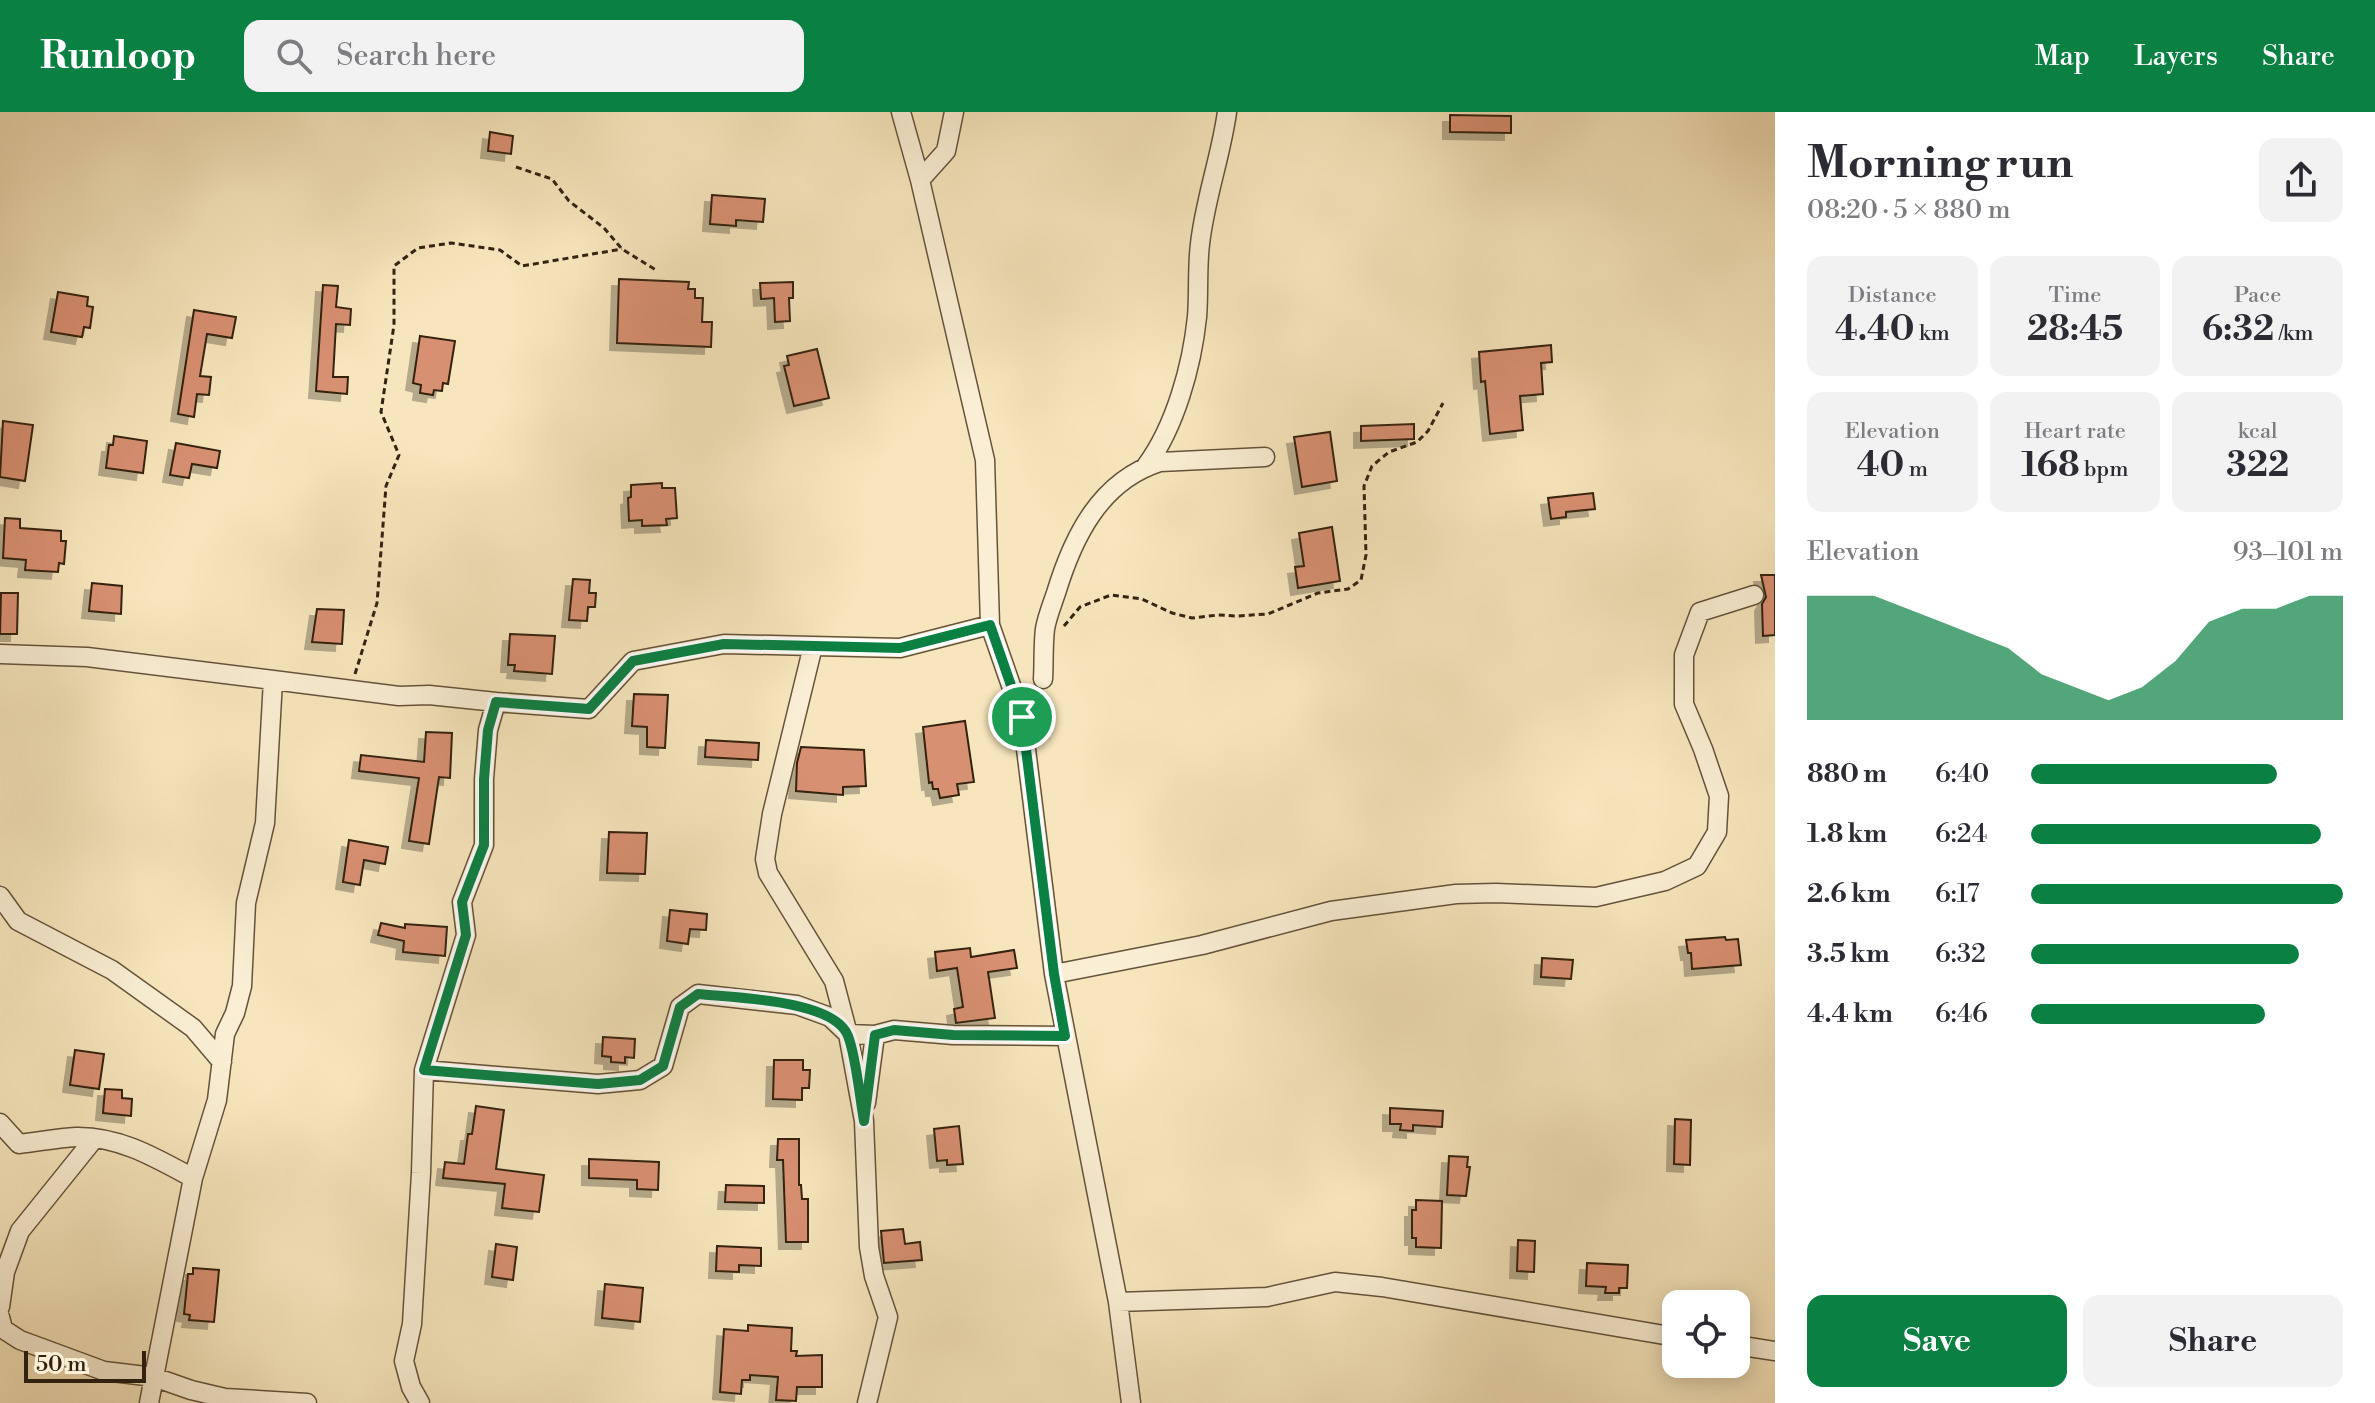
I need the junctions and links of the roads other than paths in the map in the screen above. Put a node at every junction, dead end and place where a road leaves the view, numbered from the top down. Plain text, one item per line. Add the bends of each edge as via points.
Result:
1 (901, 112) edge
2 (954, 112) edge
3 (1227, 112) edge
4 (920, 180) junction
5 (1265, 457) dead end
6 (1146, 466) junction
7 (1754, 595) dead end
8 (990, 625) junction
9 (813, 646) junction
10 (0, 654) edge
11 (1043, 679) dead end
12 (273, 680) junction
13 (496, 702) junction
14 (0, 896) edge
15 (1054, 974) junction
16 (848, 1034) junction
17 (875, 1035) junction
18 (1065, 1036) junction
19 (222, 1062) junction
20 (424, 1070) junction
21 (864, 1121) junction
22 (3, 1132) edge
23 (94, 1139) junction
24 (193, 1178) junction
25 (1118, 1302) junction
26 (0, 1307) edge
27 (0, 1317) edge
28 (1662, 1335) edge
29 (1750, 1347) edge
30 (1775, 1351) edge
31 (154, 1377) junction
32 (149, 1403) edge
33 (307, 1403) edge
34 (420, 1403) edge
35 (867, 1403) edge
36 (1131, 1403) edge

1 - 4 street
2 - 4 street via 946,151
3 - 6 street via 1200,243 1197,320 1189,359 1168,430
4 - 8 street via 985,460
5 - 6 street
6 - 11 street via 1106,496 1079,530 1045,627
7 - 15 street via 1700,612 1684,655 1684,704 1719,796 1717,832 1697,866 1665,881 1596,897 1456,894 1331,911 1202,945
8 - 9 street via 900,648
8 - 15 street via 1022,717
9 - 13 street via 724,644 633,661 589,709
9 - 16 street via 765,859 768,873 834,981
10 - 12 street via 87,657
12 - 13 street
12 - 19 street via 265,823 246,903 242,986 225,1034
13 - 20 street via 487,742 484,845 462,902 466,935
14 - 19 street via 18,921 112,970 193,1028
15 - 18 street
16 - 17 street
16 - 20 street via 830,1017 797,1005 698,994 680,1007 663,1066 640,1080 598,1084
16 - 21 street
17 - 18 street via 894,1030
17 - 21 street
18 - 25 street
19 - 24 street via 217,1100
20 - 34 street via 412,1324 404,1361
21 - 35 street via 869,1247 888,1317
22 - 23 street via 19,1144
23 - 24 street via 120,1142
23 - 26 street via 20,1231 5,1272
24 - 31 street
25 - 28 street via 1267,1297 1335,1282
25 - 36 street
27 - 31 street via 3,1329 20,1340 104,1371
29 - 30 street
31 - 32 street
31 - 33 street via 225,1398

